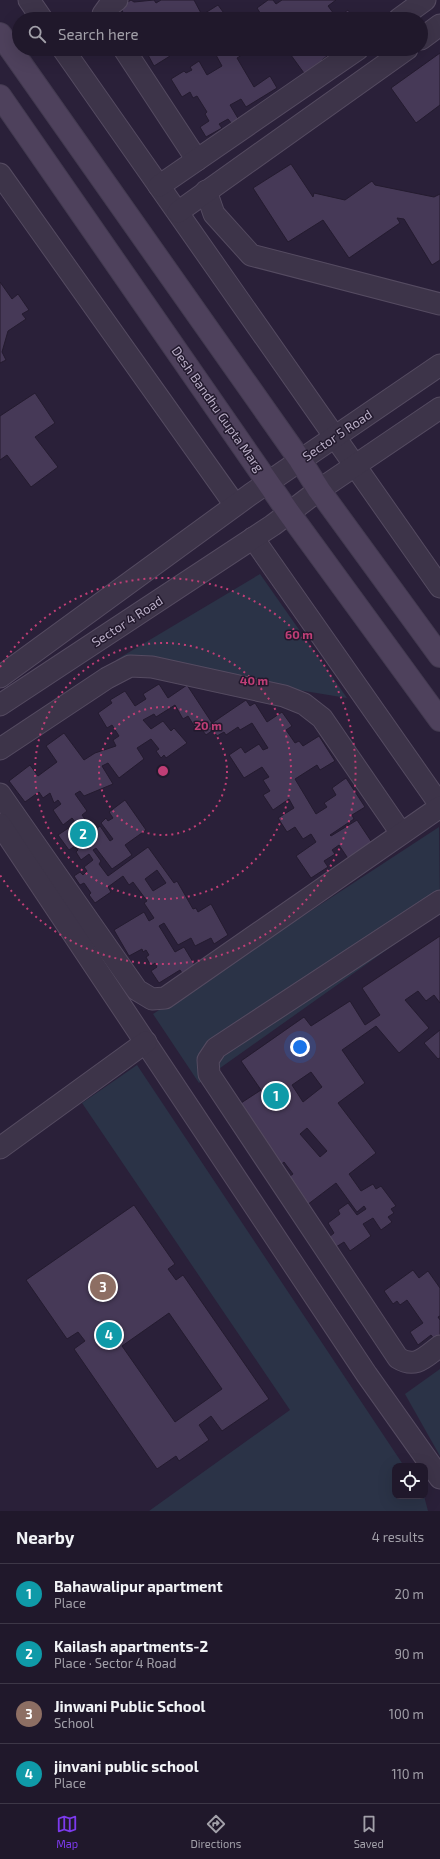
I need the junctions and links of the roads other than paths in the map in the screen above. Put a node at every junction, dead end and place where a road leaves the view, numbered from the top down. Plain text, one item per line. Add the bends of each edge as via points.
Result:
1 (28, 0) edge
2 (117, 0) edge
3 (424, 0) edge
4 (37, 12) edge
5 (104, 12) edge
6 (408, 12) edge
7 (440, 26) edge
8 (0, 34) edge
9 (428, 34) edge
10 (12, 51) edge
11 (15, 56) edge
12 (68, 56) edge
13 (129, 56) edge
14 (348, 56) edge
15 (397, 56) edge
16 (0, 96) edge
17 (197, 160) junction
18 (0, 174) edge
19 (159, 186) junction
20 (206, 191) junction
21 (178, 212) junction
22 (440, 304) edge
23 (440, 365) edge
24 (440, 408) edge
25 (335, 438) junction
26 (300, 460) junction
27 (356, 466) junction
28 (269, 482) junction
29 (319, 490) junction
30 (235, 506) junction
31 (289, 513) junction
32 (253, 538) junction
33 (440, 587) edge
34 (440, 656) edge
35 (0, 677) edge
36 (0, 705) edge
37 (440, 720) edge
38 (0, 749) edge
39 (0, 794) edge
40 (440, 806) edge
41 (0, 824) edge
42 (401, 833) junction
43 (440, 901) edge
44 (146, 1042) junction
45 (0, 1148) edge
46 (440, 1346) edge
47 (440, 1478) edge

1 - 4 street
2 - 5 street
3 - 6 street
7 - 9 street
8 - 10 street
11 - 26 street
12 - 19 street
13 - 17 street
14 - 17 street
15 - 20 street
16 - 28 street, Desh Bandhu Gupta Marg
17 - 19 street
18 - 30 street
19 - 21 street
20 - 21 street
20 - 22 street via 214,214 251,255
21 - 25 street
23 - 25 street, Sector 5 Road
24 - 27 street
25 - 26 street, Sector 5 Road
25 - 27 street
26 - 28 street, Sector 5 Road
26 - 29 street
27 - 29 street
27 - 33 street
28 - 30 street, Sector 5 Road
28 - 31 street, Desh Bandhu Gupta Marg
29 - 31 street
29 - 34 street
30 - 35 street
31 - 32 street
31 - 37 street, Desh Bandhu Gupta Marg
32 - 36 street, Sector 4 Road
32 - 40 street
38 - 42 street via 107,678 130,666 152,667 284,696 304,704 322,718
39 - 42 street via 137,990 152,999 166,998
40 - 42 street
41 - 44 street
43 - 46 street via 216,1048 208,1060 208,1074 398,1358 406,1363 416,1362
44 - 45 street
44 - 47 street via 367,1375

